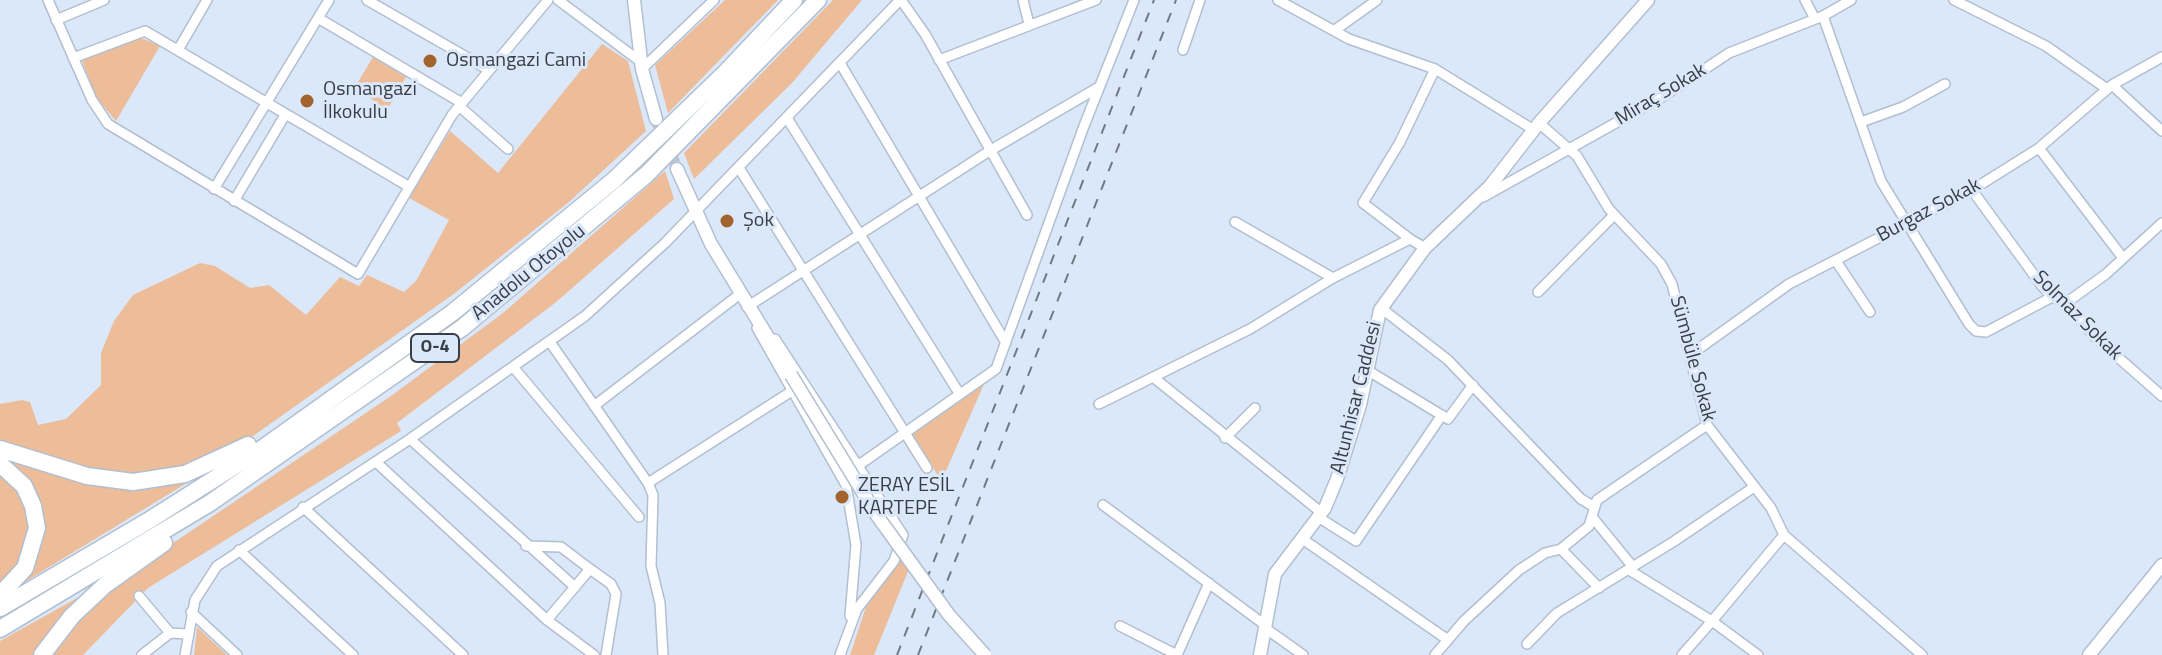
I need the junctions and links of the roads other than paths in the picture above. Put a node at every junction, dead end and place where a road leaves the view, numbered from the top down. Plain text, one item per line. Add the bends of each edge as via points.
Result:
1 (48, 0) edge
2 (104, 0) edge
3 (194, 0) edge
4 (329, 0) edge
5 (548, 0) edge
6 (558, 0) edge
7 (634, 0) edge
8 (714, 0) edge
9 (794, 0) edge
10 (818, 0) edge
11 (901, 0) edge
12 (1023, 0) edge
13 (1096, 0) edge
14 (1134, 0) edge
15 (1200, 0) edge
16 (1278, 0) edge
17 (1377, 0) edge
18 (1647, 0) edge
19 (1805, 0) edge
20 (1851, 0) edge
21 (371, 1) edge
22 (1956, 1) edge
23 (205, 3) edge
24 (1819, 17) junction
25 (318, 18) junction
26 (56, 20) junction
27 (1029, 24) junction
28 (1335, 30) junction
29 (178, 50) junction
30 (1183, 50) dead end
31 (2162, 57) edge
32 (73, 58) junction
33 (939, 60) junction
34 (840, 63) junction
35 (642, 66) junction
36 (1435, 69) junction
37 (489, 70) junction
38 (1945, 84) dead end
39 (1099, 87) junction
40 (2109, 87) junction
41 (265, 103) junction
42 (460, 104) junction
43 (285, 115) junction
44 (787, 118) junction
45 (656, 119) tunnel mouth
46 (1861, 122) junction
47 (1536, 127) junction
48 (2162, 131) edge
49 (2039, 148) junction
50 (508, 149) dead end
51 (1570, 149) junction
52 (991, 150) junction
53 (739, 168) junction
54 (677, 169) tunnel mouth
55 (408, 186) junction
56 (214, 189) junction
57 (1972, 190) junction
58 (918, 197) junction
59 (234, 201) junction
60 (1476, 201) junction
61 (694, 214) junction
62 (1027, 215) dead end
63 (1614, 215) junction
64 (1235, 222) dead end
65 (1906, 223) junction
66 (2162, 223) edge
67 (859, 235) junction
68 (1410, 239) junction
69 (1425, 248) junction
70 (2123, 258) junction
71 (1836, 261) junction
72 (511, 266) junction
73 (802, 271) junction
74 (1333, 278) junction
75 (1538, 292) dead end
76 (740, 294) junction
77 (2052, 297) junction
78 (2066, 303) junction
79 (747, 307) junction
80 (1381, 308) junction
81 (1870, 312) dead end
82 (550, 342) junction
83 (1006, 343) junction
84 (1690, 355) junction
85 (514, 368) junction
86 (1367, 370) junction
87 (1153, 377) junction
88 (1473, 385) junction
89 (792, 391) junction
90 (959, 393) junction
91 (2161, 394) edge
92 (1099, 404) dead end
93 (594, 406) junction
94 (1255, 408) dead end
95 (1442, 415) junction
96 (1707, 425) junction
97 (904, 431) junction
98 (1225, 438) junction
99 (410, 439) junction
100 (0, 449) edge
101 (376, 462) junction
102 (0, 464) edge
103 (859, 465) junction
104 (927, 468) dead end
105 (648, 483) junction
106 (1754, 487) junction
107 (210, 503) junction
108 (1103, 505) dead end
109 (1593, 506) junction
110 (303, 507) junction
111 (1320, 515) junction
112 (639, 517) dead end
113 (1593, 518) junction
114 (1784, 535) junction
115 (1301, 538) junction
116 (526, 546) junction
117 (1561, 549) junction
118 (239, 550) junction
119 (2162, 565) edge
120 (1631, 568) junction
121 (590, 569) junction
122 (1209, 583) junction
123 (575, 587) junction
124 (1599, 588) junction
125 (0, 595) edge
126 (139, 596) dead end
127 (0, 608) edge
128 (191, 612) junction
129 (547, 620) junction
130 (1712, 621) junction
131 (1120, 626) dead end
132 (1265, 626) junction
133 (0, 629) edge
134 (848, 631) junction
135 (170, 633) junction
136 (187, 634) junction
137 (1448, 640) junction
138 (1527, 644) dead end
139 (600, 654) edge
140 (42, 655) edge
141 (142, 655) edge
142 (185, 655) edge
143 (237, 655) edge
144 (353, 655) edge
145 (463, 655) edge
146 (663, 655) edge
147 (840, 655) edge
148 (985, 655) edge
149 (1260, 655) edge
150 (1303, 655) edge
151 (1435, 655) edge
152 (1682, 655) edge
153 (1758, 655) edge
154 (1922, 655) edge
155 (2089, 655) edge

1 - 26 street
2 - 26 street
3 - 23 street
4 - 25 street
5 - 37 street
6 - 35 street
7 - 35 street
8 - 35 street
9 - 72 highway, Anadolu Otoyolu / O-4 via 614,180
10 - 107 highway, Anadolu Otoyolu / O-4 via 737,87 604,213 431,351
11 - 33 street
11 - 34 street
12 - 27 street
13 - 27 street
14 - 39 street
15 - 30 street
16 - 28 street, Sümbüle Sokak
17 - 28 street
18 - 47 street, Altunhisar Caddesi
19 - 24 street
20 - 24 street, Miraç Sokak
21 - 37 street
22 - 40 street via 2046,46
23 - 29 street
24 - 46 street
24 - 51 street, Miraç Sokak via 1729,53
25 - 41 street
25 - 42 street
26 - 32 street
27 - 33 street
28 - 36 street, Sümbüle Sokak
29 - 32 street via 145,31
29 - 41 street
31 - 40 street, Burgaz Sokak
32 - 56 street via 108,124
33 - 52 street
34 - 44 street
34 - 58 street
35 - 45 street
36 - 47 street, Sümbüle Sokak
36 - 68 street via 1363,203
37 - 42 street
38 - 46 street
39 - 52 street
39 - 83 street
40 - 48 street
40 - 49 street, Burgaz Sokak
41 - 43 street
41 - 56 street
42 - 50 street
42 - 55 street
43 - 55 street
43 - 59 street
44 - 53 street
44 - 67 street
46 - 65 street via 1881,181
47 - 51 street, Sümbüle Sokak
47 - 60 street, Altunhisar Caddesi
49 - 57 street, Burgaz Sokak
49 - 70 street
51 - 60 street, Miraç Sokak
51 - 63 street, Sümbüle Sokak
52 - 58 street
52 - 62 street
53 - 61 street
53 - 73 street
54 - 61 street
55 - 59 street via 358,274
56 - 59 street
57 - 65 street, Burgaz Sokak
57 - 77 street, Solmaz Sokak
58 - 67 street
58 - 83 street
60 - 69 street, Altunhisar Caddesi
61 - 76 street
61 - 82 street
63 - 75 street
63 - 84 street, Sümbüle Sokak via 1646,245 1668,276
64 - 74 street
65 - 71 street, Burgaz Sokak
65 - 77 street via 1972,327 1986,332
66 - 70 street
67 - 73 street
67 - 90 street
68 - 69 street
68 - 74 street
69 - 80 street, Altunhisar Caddesi
70 - 78 street
71 - 81 street
71 - 84 street, Burgaz Sokak via 1789,284
72 - 100 highway via 261,438 185,474 133,482 105,480
72 - 127 highway, Anadolu Otoyolu / O-4 via 412,344 260,450
73 - 79 street
73 - 97 street
74 - 87 street via 1250,329
76 - 79 street
76 - 93 street
77 - 78 street, Solmaz Sokak
78 - 91 street, Solmaz Sokak via 2095,337
79 - 89 street
79 - 103 street via 787,356
79 - 148 street, bridge via 878,517
80 - 86 street, Altunhisar Caddesi
80 - 88 street
82 - 85 street
82 - 93 street
83 - 90 street via 996,369
84 - 96 street, Sümbüle Sokak
85 - 99 street
85 - 112 street
86 - 95 street
86 - 111 street, Altunhisar Caddesi via 1345,454
87 - 92 street
87 - 98 street
88 - 95 street via 1448,419
88 - 109 street
89 - 105 street
89 - 134 street via 834,458 849,495 856,545
90 - 97 street
93 - 105 street
94 - 98 street
95 - 111 street via 1356,541
96 - 106 street, Sümbüle Sokak
96 - 109 street
97 - 103 street
97 - 104 street
98 - 111 street
99 - 101 street
99 - 116 street
101 - 110 street
101 - 129 street
102 - 125 highway via 24,486 37,528 25,568
103 - 134 street via 903,535 894,561 862,601
105 - 146 street via 653,495 651,566
106 - 114 street, Sümbüle Sokak
106 - 120 street
107 - 133 highway, Anadolu Otoyolu / O-4
107 - 140 highway via 105,585
108 - 122 street
109 - 113 street
110 - 118 street
110 - 145 street
111 - 115 street, Altunhisar Caddesi
113 - 117 street
113 - 120 street
114 - 130 street
114 - 154 street, Sümbüle Sokak
115 - 132 street, Altunhisar Caddesi via 1275,574
115 - 137 street
116 - 121 street via 561,547
116 - 123 street
117 - 124 street
117 - 137 street via 1519,570
118 - 128 street via 210,574
118 - 144 street
119 - 155 street
120 - 124 street
120 - 130 street
121 - 123 street
121 - 139 street via 616,594
122 - 131 street via 1177,655
122 - 132 street
123 - 129 street
124 - 138 street via 1557,613
126 - 135 street
128 - 136 street
128 - 143 street
129 - 139 street
130 - 152 street
130 - 153 street
132 - 149 street, Altunhisar Caddesi
132 - 150 street
134 - 147 street
135 - 136 street
135 - 141 street
136 - 142 street
137 - 151 street

